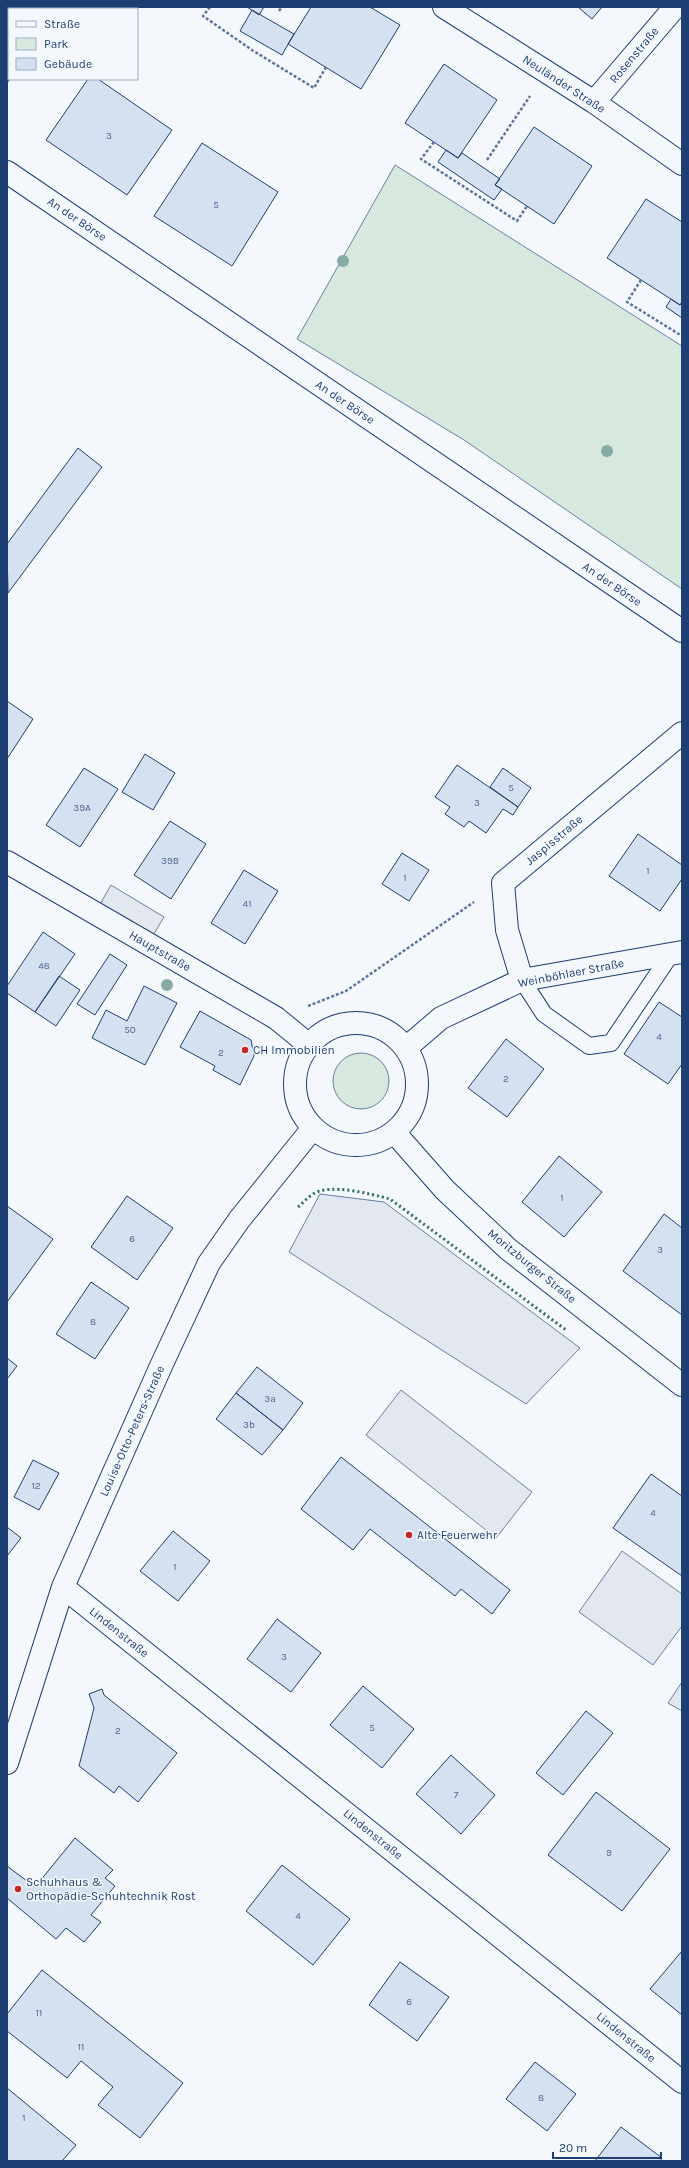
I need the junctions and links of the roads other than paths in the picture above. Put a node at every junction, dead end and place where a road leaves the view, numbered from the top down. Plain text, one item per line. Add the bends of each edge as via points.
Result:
1 (444, 7) edge
2 (674, 7) edge
3 (594, 102) junction
4 (682, 164) edge
5 (7, 172) edge
6 (682, 631) edge
7 (682, 733) edge
8 (7, 862) edge
9 (676, 953) edge
10 (522, 980) junction
11 (309, 1045) junction
12 (406, 1048) junction
13 (313, 1128) junction
14 (394, 1132) junction
15 (682, 1385) edge
16 (63, 1587) junction
17 (7, 1763) edge
18 (682, 2082) edge

1 - 3 street, Neuländer Straße
2 - 3 street, Rosenstraße
3 - 4 street, Neuländer Straße
5 - 6 street, An der Börse
7 - 10 street, Jaspisstraße via 503,883 507,930
8 - 11 street, Hauptstraße via 276,1018
9 - 10 street, Weinböhlaer Straße
9 - 10 lane via 611,1043 589,1046 544,1014
10 - 12 street, Weinböhlaer Straße via 441,1018
11 - 12 street via 323,1033 340,1025 358,1023 376,1026 393,1035
11 - 13 street via 300,1061 296,1078 296,1096 302,1114
12 - 14 street via 414,1064 417,1089 415,1101 407,1118
13 - 14 street via 328,1139 344,1145 368,1144
13 - 16 street, Louise-Otto-Peters-Straße via 239,1220 210,1263 161,1366
14 - 15 street, Moritzburger Straße via 445,1190 508,1249
16 - 17 street, Louise-Otto-Peters-Straße
16 - 18 street, Lindenstraße

